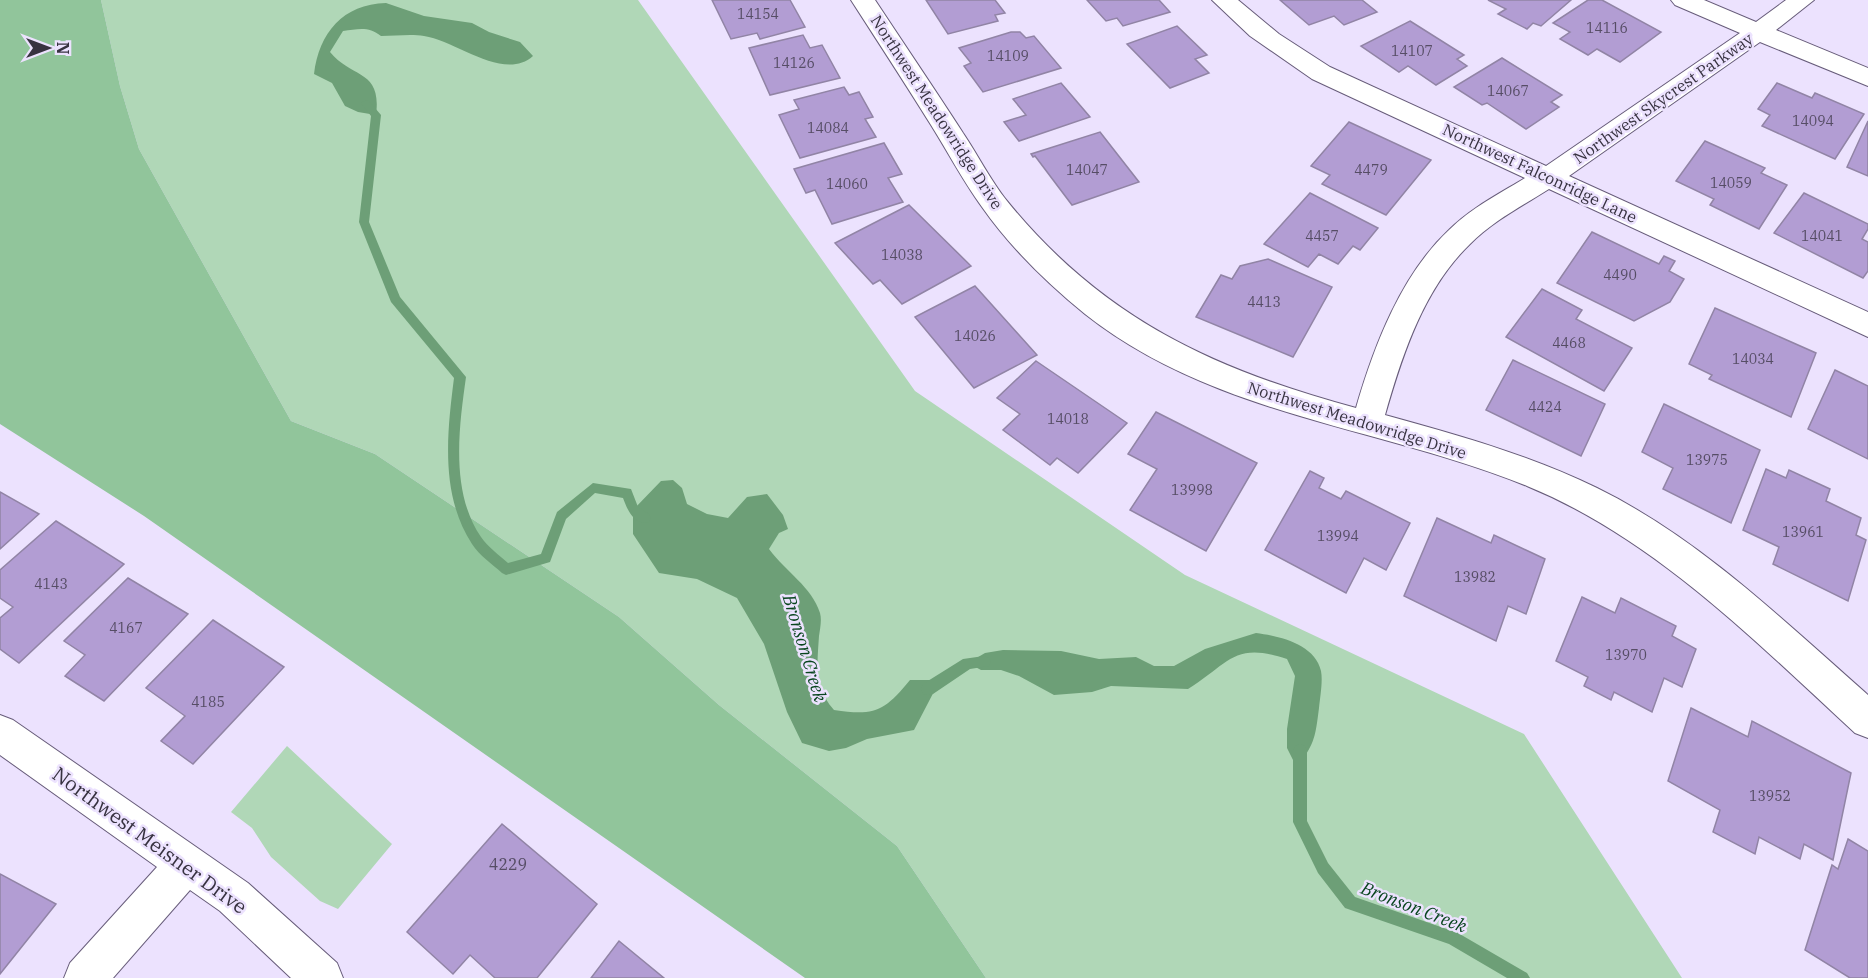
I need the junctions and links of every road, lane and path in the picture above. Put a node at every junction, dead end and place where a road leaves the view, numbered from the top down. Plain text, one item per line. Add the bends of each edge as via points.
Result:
1 (863, 0) edge
2 (1224, 0) edge
3 (1683, 0) edge
4 (1802, 0) edge
5 (1759, 32) junction
6 (1868, 78) edge
7 (1549, 176) junction
8 (1868, 325) edge
9 (1367, 424) junction
10 (1868, 720) edge
11 (0, 733) edge
12 (186, 864) junction
13 (85, 978) edge
14 (321, 978) edge

1 - 9 street, Northwest Meadowridge Drive via 998,208 1062,278 1131,332 1210,374 1284,401
2 - 7 street, Northwest Falconridge Lane via 1241,18 1322,74
3 - 5 street
4 - 5 street, Northwest Skycrest Parkway
5 - 6 street
5 - 7 street, Northwest Skycrest Parkway
7 - 8 street, Northwest Falconridge Lane
7 - 9 street, Northwest Skycrest Parkway via 1491,211 1458,238 1434,268 1381,373
9 - 10 street, Northwest Meadowridge Drive via 1539,477 1593,502 1654,539 1734,600
11 - 12 street, Northwest Meisner Drive
12 - 13 street
12 - 14 street, Northwest Meisner Drive via 234,897

